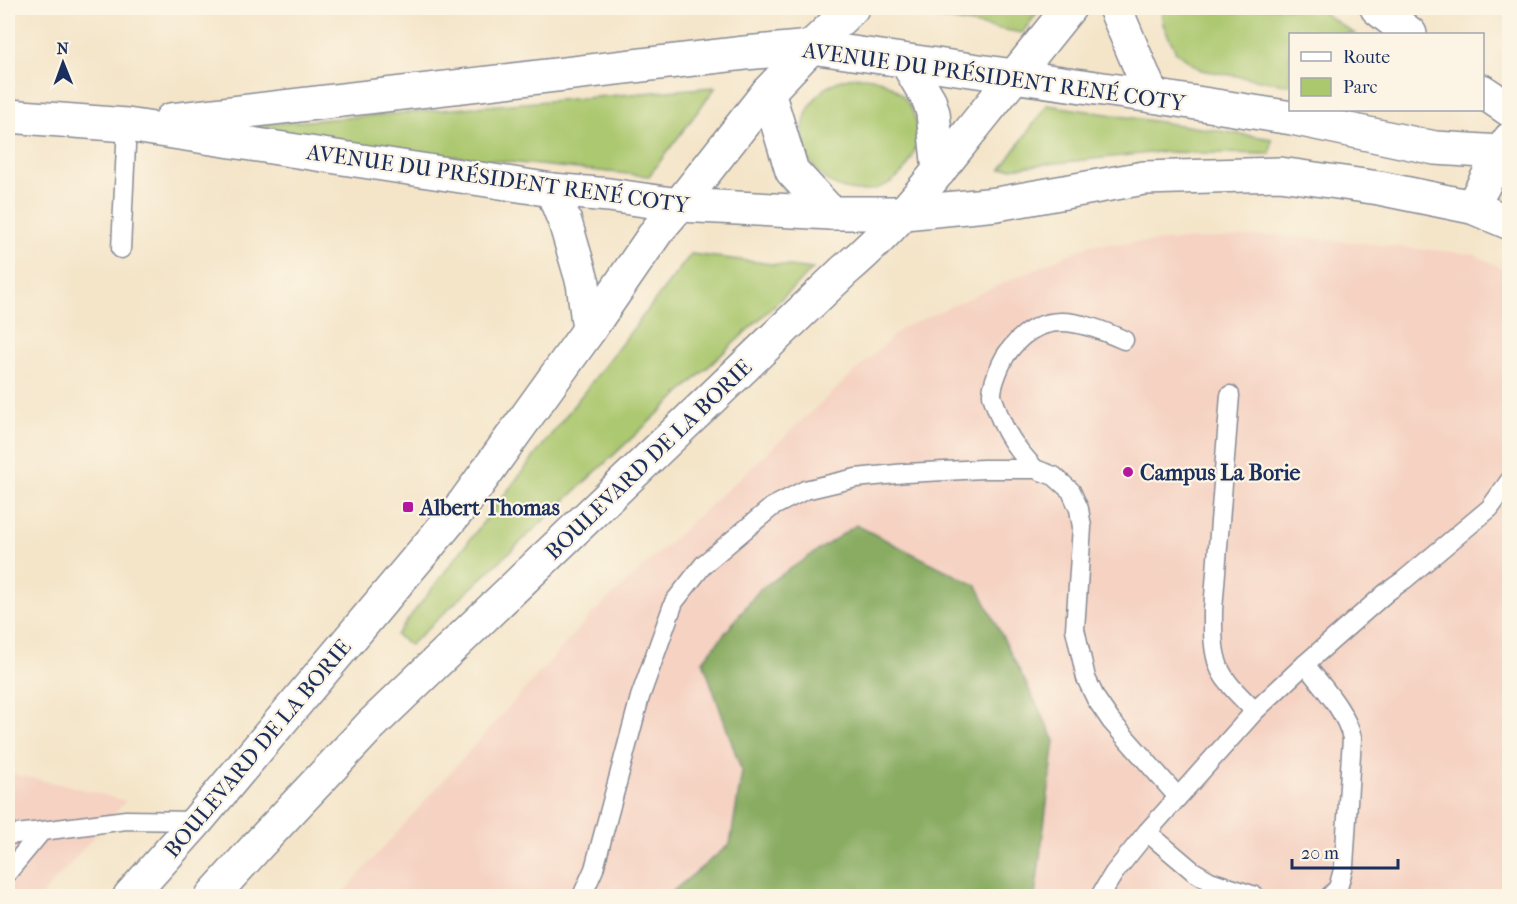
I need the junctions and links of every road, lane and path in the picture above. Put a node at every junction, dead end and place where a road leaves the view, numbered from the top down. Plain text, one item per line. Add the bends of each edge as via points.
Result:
1 (852, 8) edge
2 (1069, 8) edge
3 (1115, 8) edge
4 (1382, 9) edge
5 (1409, 33) edge
6 (811, 47) junction
7 (906, 61) junction
8 (1014, 76) junction
9 (768, 92) junction
10 (1484, 92) edge
11 (1152, 96) junction
12 (1509, 111) edge
13 (8, 116) edge
14 (127, 125) junction
15 (1507, 150) edge
16 (939, 171) junction
17 (552, 190) junction
18 (997, 204) junction
19 (679, 205) junction
20 (1472, 207) junction
21 (831, 213) junction
22 (904, 213) junction
23 (1509, 223) edge
24 (122, 249) dead end
25 (869, 250) junction
26 (588, 330) junction
27 (1124, 340) dead end
28 (1230, 395) dead end
29 (1035, 469) junction
30 (1509, 480) edge
31 (1305, 664) junction
32 (1255, 711) junction
33 (1178, 796) junction
34 (197, 821) junction
35 (42, 831) junction
36 (1147, 832) junction
37 (8, 835) edge
38 (8, 872) edge
39 (130, 897) edge
40 (212, 897) edge
41 (582, 897) edge
42 (1100, 897) edge
43 (1255, 897) edge
44 (1330, 897) edge

1 - 6 street, BOULEVARD DE LA BORIE
2 - 8 street, BOULEVARD DE LA BORIE
3 - 11 street
4 - 5 street
6 - 7 street, AVENUE DU PRÉSIDENT RENÉ COTY
6 - 9 street, BOULEVARD DE LA BORIE
6 - 14 street, AVENUE DU PRÉSIDENT RENÉ COTY
7 - 8 street, AVENUE DU PRÉSIDENT RENÉ COTY
7 - 16 street via 933,113
8 - 11 street, AVENUE DU PRÉSIDENT RENÉ COTY
8 - 16 street, BOULEVARD DE LA BORIE
9 - 19 street, BOULEVARD DE LA BORIE
9 - 21 street via 792,171
10 - 12 street
11 - 15 street, AVENUE DU PRÉSIDENT RENÉ COTY via 1292,118 1435,148
13 - 14 street, AVENUE DU PRÉSIDENT RENÉ COTY
14 - 17 street, AVENUE DU PRÉSIDENT RENÉ COTY
14 - 24 lane
15 - 20 street
16 - 22 street, BOULEVARD DE LA BORIE
17 - 19 street, AVENUE DU PRÉSIDENT RENÉ COTY
17 - 26 street via 583,283
18 - 20 street, AVENUE DU PRÉSIDENT RENÉ COTY via 1144,178 1280,174
18 - 22 street, AVENUE DU PRÉSIDENT RENÉ COTY
18 - 25 street
19 - 21 street, AVENUE DU PRÉSIDENT RENÉ COTY
19 - 26 street, BOULEVARD DE LA BORIE
20 - 23 street, AVENUE DU PRÉSIDENT RENÉ COTY
21 - 22 street, AVENUE DU PRÉSIDENT RENÉ COTY
22 - 25 street, BOULEVARD DE LA BORIE
25 - 40 street, BOULEVARD DE LA BORIE via 371,725
26 - 34 street, BOULEVARD DE LA BORIE via 465,501
27 - 29 lane via 1070,321 1030,330 1013,345 1000,364 992,395 1003,425
28 - 32 lane via 1213,643 1220,668
29 - 33 lane via 1054,476 1071,491 1078,509 1082,526 1075,628 1086,678 1111,722
29 - 41 lane via 906,473 856,478 805,490 772,507 704,564 674,602 640,697 594,869
30 - 31 lane via 1490,508
31 - 32 lane
31 - 44 lane via 1334,701 1352,738 1344,866 1338,888
32 - 33 lane
33 - 36 lane
34 - 35 lane via 126,820
34 - 39 street, BOULEVARD DE LA BORIE
35 - 37 lane
35 - 38 lane
36 - 42 lane
36 - 43 lane via 1193,871

